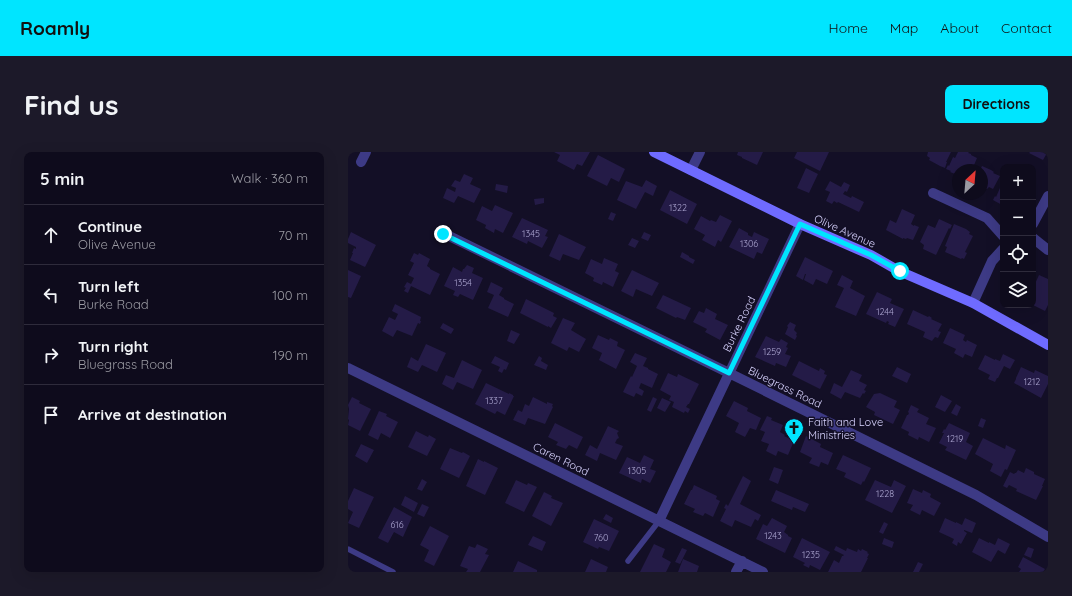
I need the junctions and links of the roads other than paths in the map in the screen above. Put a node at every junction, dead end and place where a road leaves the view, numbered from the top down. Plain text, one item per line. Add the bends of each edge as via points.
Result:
1 (366, 152) edge
2 (654, 152) edge
3 (700, 152) edge
4 (361, 162) dead end
5 (691, 170) junction
6 (933, 193) dead end
7 (1048, 196) edge
8 (1036, 218) edge
9 (800, 224) junction
10 (1000, 233) edge
11 (443, 234) dead end
12 (1036, 240) edge
13 (1048, 250) edge
14 (1000, 253) edge
15 (973, 303) junction
16 (1048, 345) edge
17 (348, 368) edge
18 (729, 373) junction
19 (658, 521) junction
20 (1048, 537) edge
21 (348, 549) edge
22 (628, 561) dead end
23 (742, 561) junction
24 (394, 572) edge
25 (736, 572) edge
26 (763, 572) edge

1 - 4 street
2 - 5 main road, Olive Avenue
3 - 5 street
5 - 9 main road, Olive Avenue
6 - 10 street via 987,218
7 - 8 street
9 - 15 main road, Olive Avenue
9 - 18 street, Burke Road
11 - 18 street, Bluegrass Road
12 - 13 street
14 - 15 street via 992,262
15 - 16 main road, Olive Avenue
17 - 19 street, Caren Road
18 - 19 street, Burke Road
18 - 20 street, Bluegrass Road via 976,495
19 - 22 lane
19 - 23 street, Caren Road
21 - 24 lane
23 - 25 street
23 - 26 street, Caren Road

